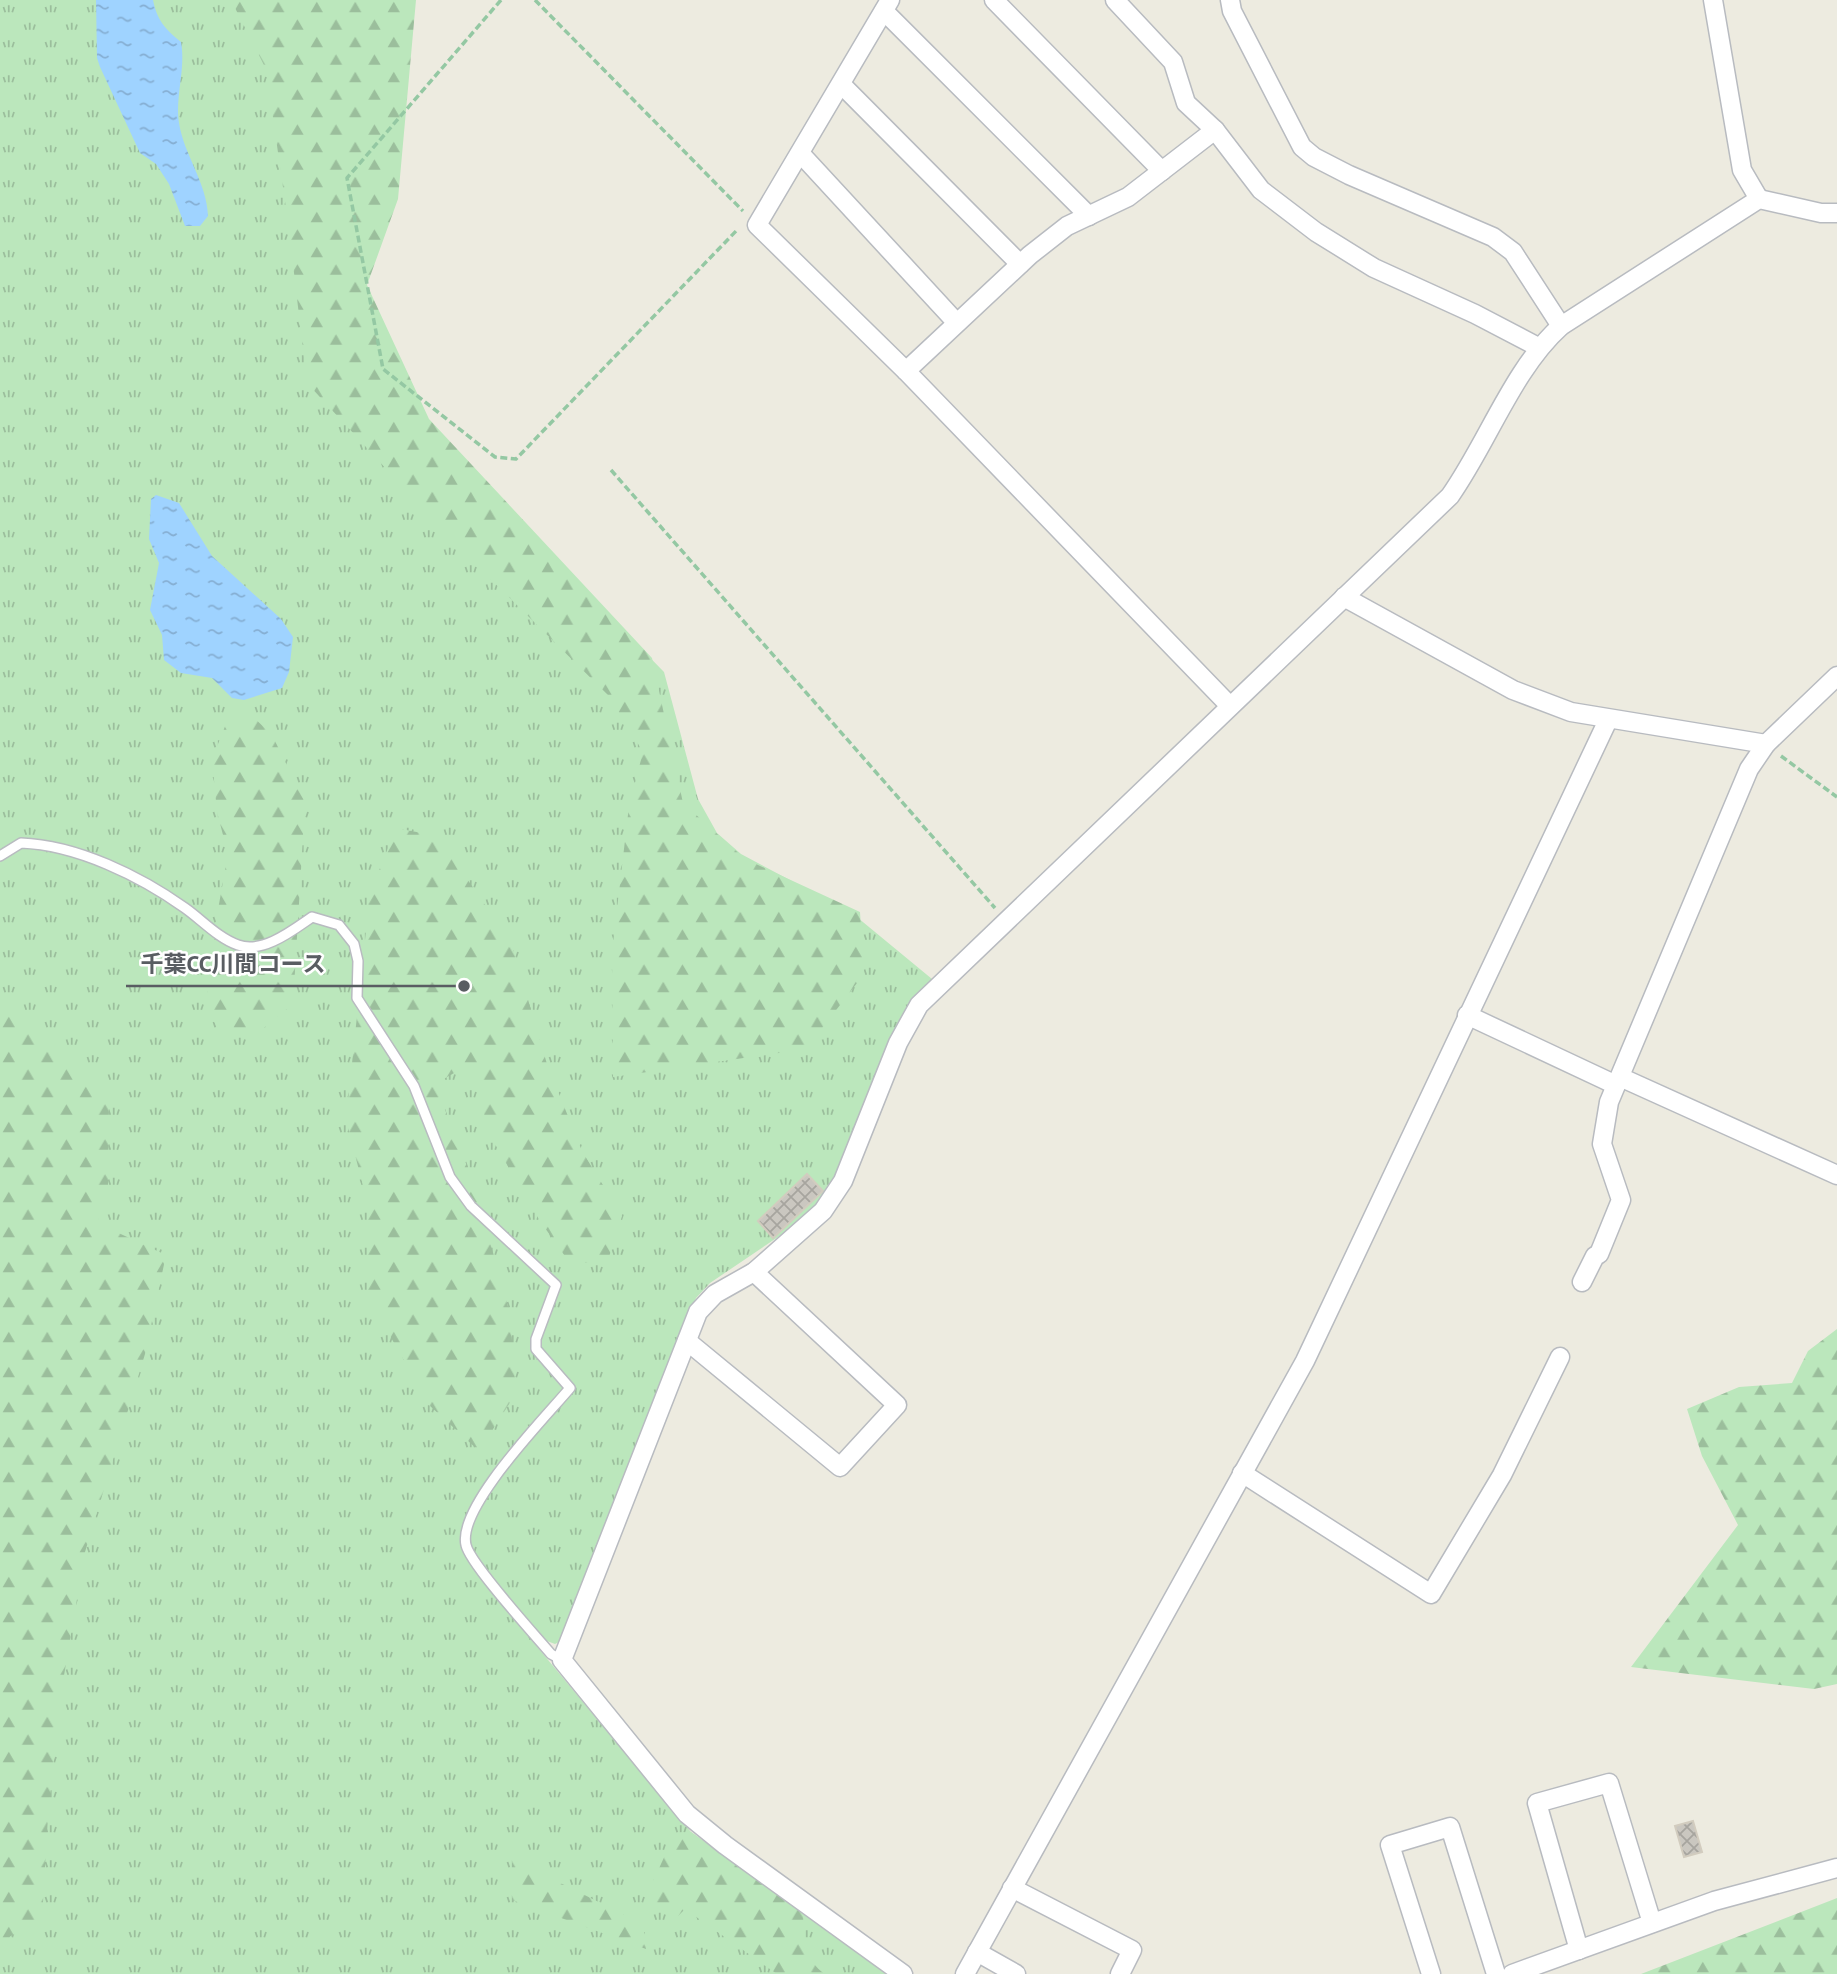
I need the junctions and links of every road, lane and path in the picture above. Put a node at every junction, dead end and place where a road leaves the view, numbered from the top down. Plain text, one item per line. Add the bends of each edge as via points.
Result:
1 (502, 0) edge
2 (535, 0) edge
3 (995, 0) edge
4 (1115, 0) edge
5 (1230, 0) edge
6 (1713, 0) edge
7 (887, 5) edge
8 (841, 83) junction
9 (1215, 130) junction
10 (800, 153) junction
11 (1162, 171) junction
12 (1759, 199) junction
13 (1837, 213) edge
14 (1089, 216) junction
15 (753, 221) junction
16 (1020, 264) junction
17 (956, 322) junction
18 (1561, 326) junction
19 (1538, 347) junction
20 (906, 371) junction
21 (611, 470) dead end
22 (1344, 597) junction
23 (1837, 676) edge
24 (1230, 706) junction
25 (1608, 720) junction
26 (1766, 744) junction
27 (1837, 797) edge
28 (0, 856) edge
29 (1005, 920) junction
30 (1467, 1015) junction
31 (1618, 1081) junction
32 (1837, 1175) edge
33 (754, 1272) junction
34 (1582, 1282) dead end
35 (687, 1341) junction
36 (1560, 1357) dead end
37 (1242, 1473) junction
38 (562, 1660) junction
39 (1837, 1868) edge
40 (1012, 1888) junction
41 (1652, 1923) junction
42 (1579, 1950) junction
43 (977, 1952) junction
44 (903, 1974) edge
45 (965, 1974) edge
46 (1016, 1974) edge
47 (1120, 1974) edge
48 (1431, 1974) edge
49 (1496, 1974) edge
50 (1512, 1974) edge

1 - 15 path via 347,178 383,369 495,457 516,459
2 - 15 path
3 - 11 street
4 - 9 street via 1173,62 1186,103
5 - 18 street via 1302,147 1349,175 1493,237 1513,252
6 - 12 street via 1742,170
7 - 8 street
7 - 14 street
8 - 10 street
8 - 16 street
9 - 11 street
9 - 19 street via 1261,190 1316,232 1374,268
10 - 15 street
10 - 17 street
11 - 14 street via 1128,197
12 - 13 street
12 - 18 street
14 - 16 street via 1068,226
15 - 20 street
16 - 17 street
17 - 20 street
18 - 19 street
19 - 22 street via 1474,463 1450,496
20 - 24 street
21 - 29 path
22 - 24 street
22 - 25 street via 1513,690 1571,712
23 - 26 street
24 - 29 street
25 - 26 street
25 - 30 street
26 - 27 path
26 - 31 street via 1749,769
28 - 38 lane via 21,843 92,856 184,907 239,946 259,946 312,917 339,925 354,944 356,998 414,1086 450,1177 471,1206 556,1285 536,1349 570,1388 481,1495 467,1523 466,1545 551,1654
29 - 33 street via 919,1005 898,1043 844,1181 823,1212
30 - 31 street
30 - 37 street via 1306,1361
31 - 32 street
31 - 34 street via 1609,1102 1602,1144 1621,1200
33 - 35 street via 715,1294 698,1312
33 - 35 street via 897,1405 840,1467
35 - 38 street
36 - 37 street via 1502,1475 1431,1594
37 - 40 street
38 - 44 street via 687,1814
39 - 41 street
40 - 43 street
40 - 47 street via 1132,1950
41 - 42 street
41 - 42 street via 1609,1783 1537,1802
42 - 50 street
43 - 45 street
43 - 46 street
48 - 49 street via 1390,1845 1450,1827

